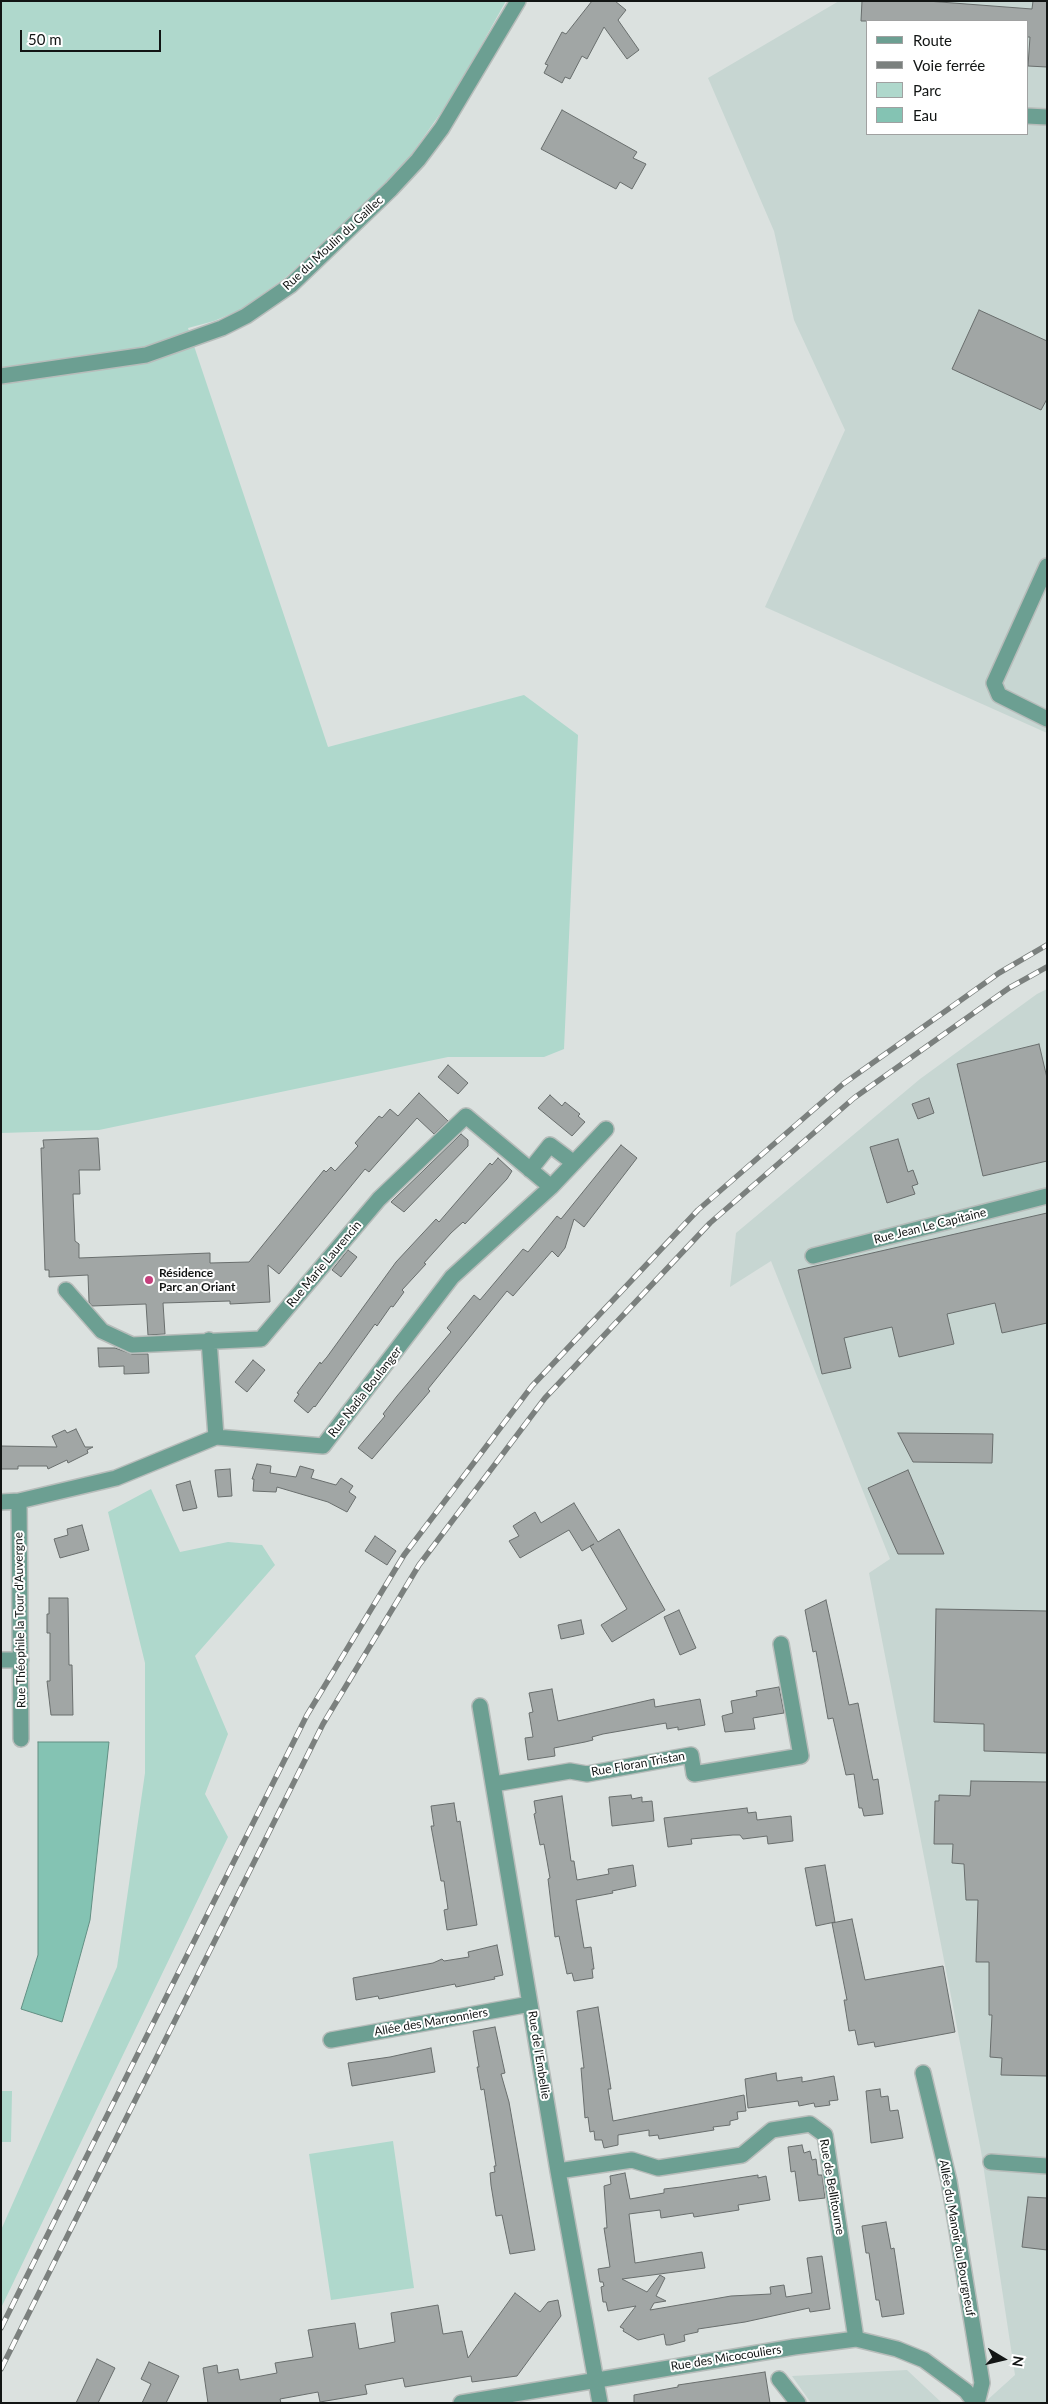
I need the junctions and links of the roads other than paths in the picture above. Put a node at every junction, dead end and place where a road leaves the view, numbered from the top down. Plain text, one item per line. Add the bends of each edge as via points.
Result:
1 (518, 1) edge
2 (1028, 116) edge
3 (1047, 118) edge
4 (1, 376) edge
5 (1047, 566) edge
6 (1047, 719) edge
7 (606, 1129) dead end
8 (574, 1163) junction
9 (530, 1170) junction
10 (551, 1187) junction
11 (1047, 1196) edge
12 (813, 1256) dead end
13 (66, 1290) dead end
14 (209, 1340) junction
15 (216, 1437) junction
16 (1, 1502) edge
17 (19, 1502) junction
18 (781, 1644) dead end
19 (1, 1660) edge
20 (21, 1660) junction
21 (480, 1706) dead end
22 (21, 1739) dead end
23 (494, 1784) junction
24 (530, 2004) junction
25 (331, 2040) dead end
26 (923, 2073) dead end
27 (991, 2162) dead end
28 (1047, 2166) edge
29 (558, 2171) junction
30 (856, 2339) junction
31 (595, 2379) junction
32 (779, 2379) dead end
33 (460, 2403) edge
34 (600, 2403) edge
35 (798, 2403) edge
36 (976, 2403) edge

1 - 4 street, Rue du Moulin du Gaillec via 442,128 418,160 291,285 246,316 222,328 146,355
2 - 3 street
5 - 6 street via 994,683 999,694
7 - 8 street
8 - 9 street via 550,1145
8 - 10 street
9 - 10 street, Rue Marie Laurencin
9 - 14 street, Rue Marie Laurencin via 466,1116 379,1199 261,1339
10 - 15 street, Rue Nadia Boulanger via 452,1278 323,1446
11 - 12 street, Rue Jean Le Capitaine
13 - 14 street, Rue Marie Laurencin via 102,1331 132,1345
14 - 15 street
15 - 17 street, Rue Nadia Boulanger via 116,1478
16 - 17 street, Rue Nadia Boulanger
17 - 20 street, Rue Théophile la Tour d'Auvergne
18 - 23 street, Rue Floran Tristan via 801,1756 694,1774 692,1755 587,1774 570,1771
19 - 20 street
20 - 22 street, Rue Théophile la Tour d'Auvergne
21 - 23 street, Rue de l'Embellie
23 - 24 street, Rue de l'Embellie
24 - 25 street, Allée des Marronniers
24 - 29 street, Rue de l'Embellie
26 - 36 street, Allée du Manoir du Bourgneuf via 949,2181 982,2383
27 - 28 street
29 - 30 street, Rue de Bellitourne via 632,2160 658,2168 742,2155 772,2130 810,2124 826,2135
29 - 31 street, Rue de l'Embellie
30 - 31 street, Rue des Micocouliers
30 - 36 street, Rue des Micocouliers via 897,2349 924,2360 966,2391
31 - 33 street, Rue des Micocouliers
31 - 34 street, Rue de l'Embellie
32 - 35 street

